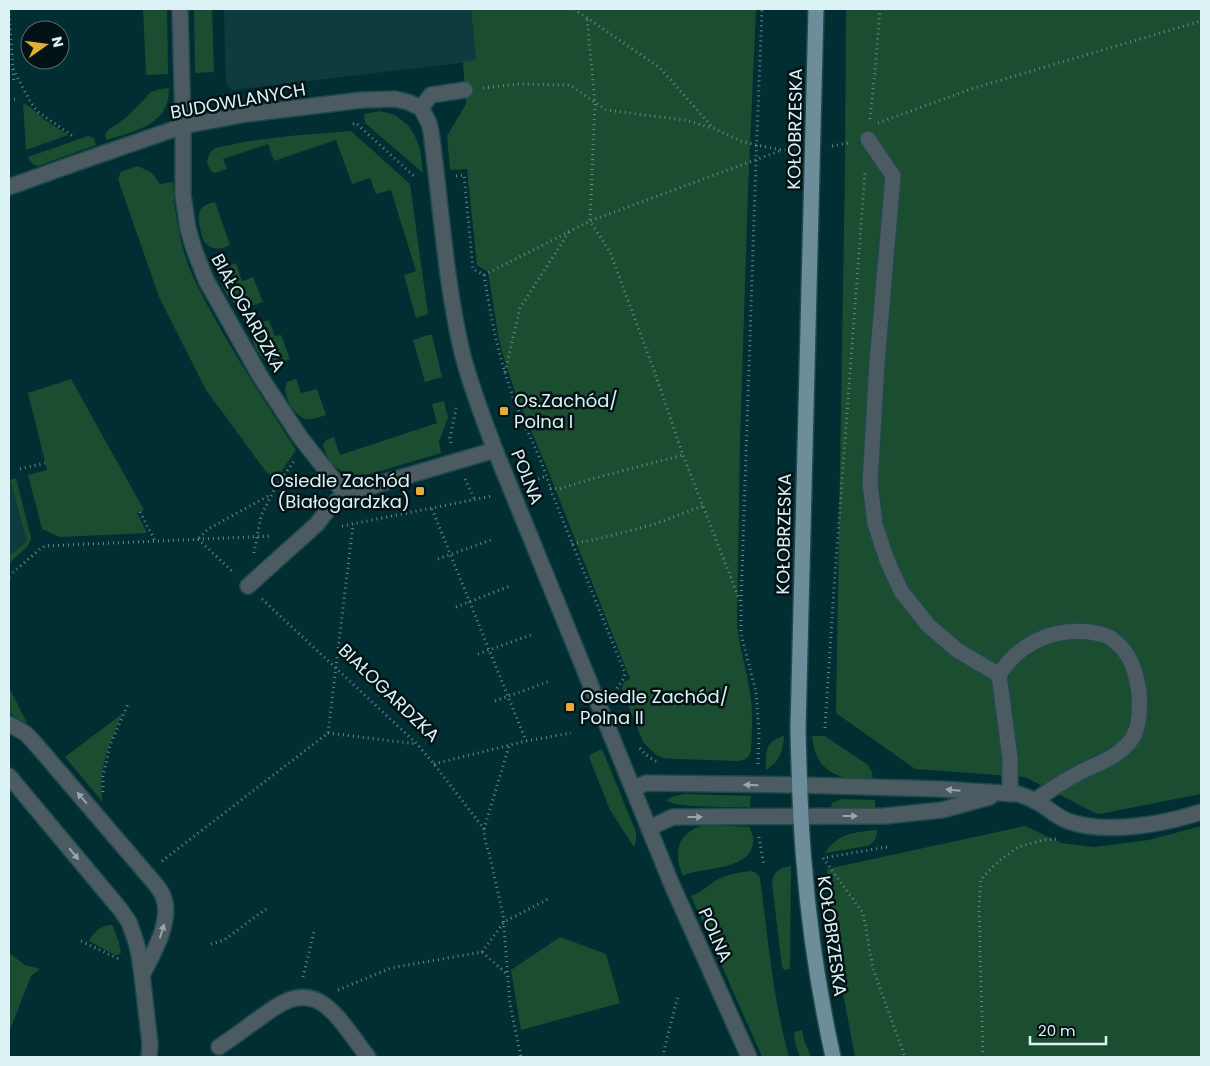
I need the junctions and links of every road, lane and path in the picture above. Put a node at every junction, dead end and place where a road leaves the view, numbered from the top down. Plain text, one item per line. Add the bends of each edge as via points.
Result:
1 (180, 9) edge
2 (574, 9) edge
3 (762, 9) edge
4 (816, 9) edge
5 (880, 9) edge
6 (9, 14) edge
7 (587, 18) junction
8 (1201, 21) edge
9 (9, 29) edge
10 (13, 69) junction
11 (14, 83) dead end
12 (465, 90) joint
13 (15, 99) dead end
14 (9, 100) edge
15 (595, 102) junction
16 (421, 108) junction
17 (347, 124) dead end
18 (183, 126) junction
19 (713, 128) junction
20 (74, 137) dead end
21 (868, 139) junction
22 (756, 145) junction
23 (813, 149) junction
24 (782, 150) junction
25 (756, 161) junction
26 (451, 176) dead end
27 (418, 180) dead end
28 (9, 188) edge
29 (590, 220) junction
30 (569, 231) junction
31 (484, 275) junction
32 (505, 372) junction
33 (455, 404) dead end
34 (303, 441) junction
35 (453, 450) dead end
36 (496, 450) junction
37 (683, 455) junction
38 (45, 463) dead end
39 (20, 470) dead end
40 (550, 488) junction
41 (345, 494) junction
42 (498, 494) dead end
43 (271, 495) junction
44 (703, 506) junction
45 (432, 508) junction
46 (140, 512) dead end
47 (317, 524) junction
48 (353, 525) junction
49 (276, 535) dead end
50 (256, 537) junction
51 (198, 539) junction
52 (492, 540) dead end
53 (155, 541) junction
54 (572, 544) junction
55 (450, 555) junction
56 (438, 559) dead end
57 (9, 576) edge
58 (248, 586) junction
59 (510, 586) dead end
60 (470, 602) junction
61 (742, 603) junction
62 (456, 607) dead end
63 (531, 635) dead end
64 (489, 650) junction
65 (478, 654) dead end
66 (336, 668) junction
67 (1000, 676) junction
68 (550, 681) dead end
69 (616, 692) dead end
70 (508, 697) junction
71 (495, 702) dead end
72 (128, 704) dead end
73 (9, 724) edge
74 (825, 728) dead end
75 (328, 733) junction
76 (571, 733) dead end
77 (526, 741) junction
78 (636, 742) dead end
79 (416, 744) junction
80 (509, 745) junction
81 (434, 764) junction
82 (664, 764) dead end
83 (758, 768) dead end
84 (9, 776) edge
85 (799, 785) junction
86 (633, 789) junction
87 (1006, 794) junction
88 (103, 800) dead end
89 (1035, 800) junction
90 (1201, 812) edge
91 (801, 816) junction
92 (649, 828) junction
93 (484, 829) junction
94 (759, 837) dead end
95 (1063, 838) dead end
96 (887, 847) dead end
97 (161, 861) dead end
98 (764, 866) dead end
99 (548, 899) dead end
100 (266, 909) dead end
101 (504, 922) junction
102 (314, 932) dead end
103 (81, 941) dead end
104 (212, 944) dead end
105 (482, 952) junction
106 (125, 962) dead end
107 (142, 975) junction
108 (508, 975) junction
109 (678, 996) dead end
110 (297, 998) junction
111 (315, 1000) junction
112 (220, 1048) dead end
113 (150, 1057) edge
114 (368, 1057) edge
115 (521, 1057) edge
116 (663, 1057) edge
117 (749, 1057) edge
118 (833, 1057) edge
119 (905, 1057) edge
120 (983, 1057) edge

1 - 18 street, BIAŁOGARDZKA
2 - 7 path
3 - 22 path
4 - 23 main road, KOŁOBRZESKA
5 - 21 path
6 - 9 path
7 - 15 path
7 - 19 path via 660,68
8 - 21 path via 962,93 879,122
9 - 10 path
10 - 11 path
10 - 20 path via 38,112
12 - 15 path via 519,84 570,85
12 - 16 street via 431,95
13 - 14 path
15 - 19 path via 606,110 685,120
15 - 29 path
16 - 18 street, BUDOWLANYCH via 395,99 362,100 247,114
16 - 36 street, POLNA via 432,132 450,288 461,349
17 - 27 path via 356,124
18 - 28 street, BUDOWLANYCH
18 - 34 street, BIAŁOGARDZKA via 183,195 188,229 199,265 260,376
19 - 22 path
21 - 23 path
21 - 67 street via 893,176 870,483 875,524 901,591 928,625 957,650
21 - 74 path
22 - 24 path
22 - 25 path
23 - 24 path
23 - 85 main road, KOŁOBRZESKA
24 - 25 path
25 - 29 path
25 - 61 path
26 - 31 path via 464,175 473,269
29 - 30 path
29 - 37 path via 610,252
30 - 31 path
30 - 32 path via 520,308
31 - 32 path via 494,334
32 - 40 path
33 - 35 path via 450,438
34 - 41 street, BIAŁOGARDZKA
34 - 43 path
36 - 41 street
36 - 86 street, POLNA
37 - 40 path via 559,489
37 - 44 path
38 - 39 path
40 - 54 path
41 - 47 street
42 - 45 path
43 - 50 path via 260,516
43 - 51 path via 208,529
44 - 54 path via 652,525
44 - 61 path
45 - 48 path
45 - 55 path
46 - 53 path
47 - 48 path
47 - 58 street
48 - 66 path
49 - 50 path
50 - 51 path
50 - 58 path
51 - 53 path
51 - 58 path, BIAŁOGARDZKA
52 - 55 path
53 - 57 path via 45,546
54 - 69 path via 624,673
55 - 56 path
55 - 60 path
58 - 66 path, BIAŁOGARDZKA
59 - 60 path
60 - 62 path
60 - 64 path
61 - 83 path via 741,634 756,692
63 - 64 path
64 - 65 path
64 - 70 path
66 - 75 path
66 - 79 path, BIAŁOGARDZKA
67 - 87 street via 1010,758
67 - 89 street via 1024,648 1053,634 1068,632 1109,637 1124,650 1133,665 1139,698 1139,718 1134,736 1113,757 1062,782
68 - 70 path
70 - 71 path
70 - 77 path
72 - 88 path via 110,745 103,776
107 -> 73 street via 164,924 164,897 33,741
75 - 79 path
75 - 97 path
76 - 77 path
77 - 80 path
78 - 82 path via 649,757
79 - 81 path, BIAŁOGARDZKA
80 - 81 path
80 - 93 path
81 - 93 path, BIAŁOGARDZKA
84 -> 107 street via 129,922
85 -> 86 street via 646,784
87 -> 85 street
85 - 91 main road, KOŁOBRZESKA
86 - 92 street, POLNA
87 - 89 street
91 -> 87 street via 884,816 942,810
89 - 90 street via 1069,822 1088,826 1118,828 1173,820
92 -> 91 street via 673,817
91 - 118 main road, KOŁOBRZESKA via 816,968
92 - 117 street, POLNA
93 - 101 path
94 - 98 path
95 - 120 path via 1018,846 981,879
96 - 119 path via 823,858 863,913 873,969
99 - 101 path
100 - 104 path via 224,940
101 - 105 path
101 - 108 path
102 - 110 path
103 - 106 path
105 - 108 path
105 - 111 path via 391,968
107 - 113 street
108 - 115 path via 510,1004
109 - 116 path
110 - 111 street
110 - 112 street via 279,1004
111 - 114 street via 334,1014

